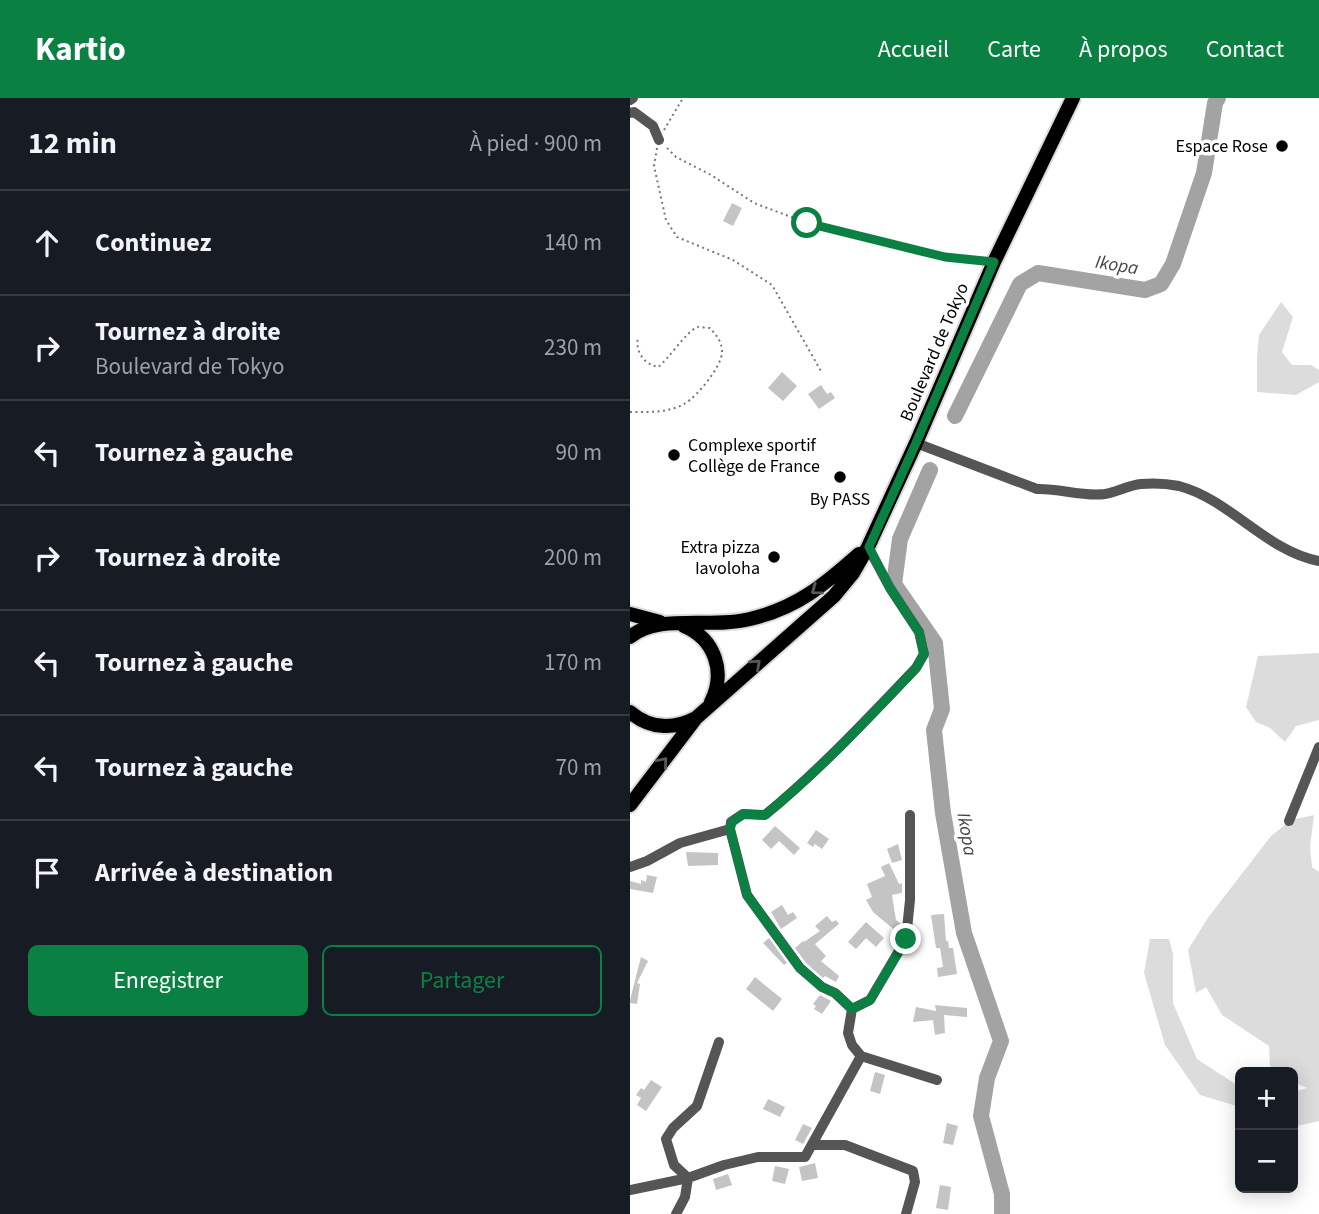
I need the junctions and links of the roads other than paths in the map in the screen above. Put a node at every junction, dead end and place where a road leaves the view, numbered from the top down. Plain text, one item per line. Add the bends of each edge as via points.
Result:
1 (1073, 98) edge
2 (630, 113) edge
3 (659, 140) road end
4 (916, 443) junction
5 (869, 547) junction
6 (1319, 561) edge
7 (630, 614) edge
8 (662, 623) junction
9 (680, 624) junction
10 (630, 637) edge
11 (630, 712) edge
12 (700, 714) junction
13 (1319, 747) edge
14 (630, 806) edge
15 (909, 815) dead end
16 (1289, 821) dead end
17 (730, 829) junction
18 (630, 867) edge
19 (852, 1009) junction
20 (719, 1042) dead end
21 (861, 1056) junction
22 (937, 1080) dead end
23 (812, 1145) junction
24 (688, 1178) junction
25 (630, 1190) edge
26 (676, 1214) edge
27 (906, 1214) edge

1 - 4 main road, Boulevard de Tokyo via 994,262
2 - 3 street via 653,126
4 - 5 main road, Boulevard de Tokyo
4 - 6 street via 1037,489 1104,494 1141,484 1178,486 1224,506 1292,553
5 -> 9 main road via 809,596 781,609 731,623
12 -> 5 main road, Boulevard de Tokyo via 834,596
5 - 17 street via 919,632 924,654 845,743 789,794 765,815 743,814
7 - 8 main road
8 - 9 main road
8 - 10 main road via 646,626
9 - 12 main road via 703,638 716,660 717,686
11 - 12 main road via 663,727 680,725
14 -> 12 main road
13 - 16 street
15 - 19 street via 906,939 870,1000
17 - 18 street via 680,842
17 - 19 street via 747,895 800,968
19 - 21 street via 848,1033
20 - 24 street via 697,1106 666,1139 674,1165
21 - 22 street
21 - 23 street
23 - 24 street via 805,1157 758,1157
23 - 27 street via 845,1145 913,1171 915,1182
24 - 25 street
24 - 26 street

